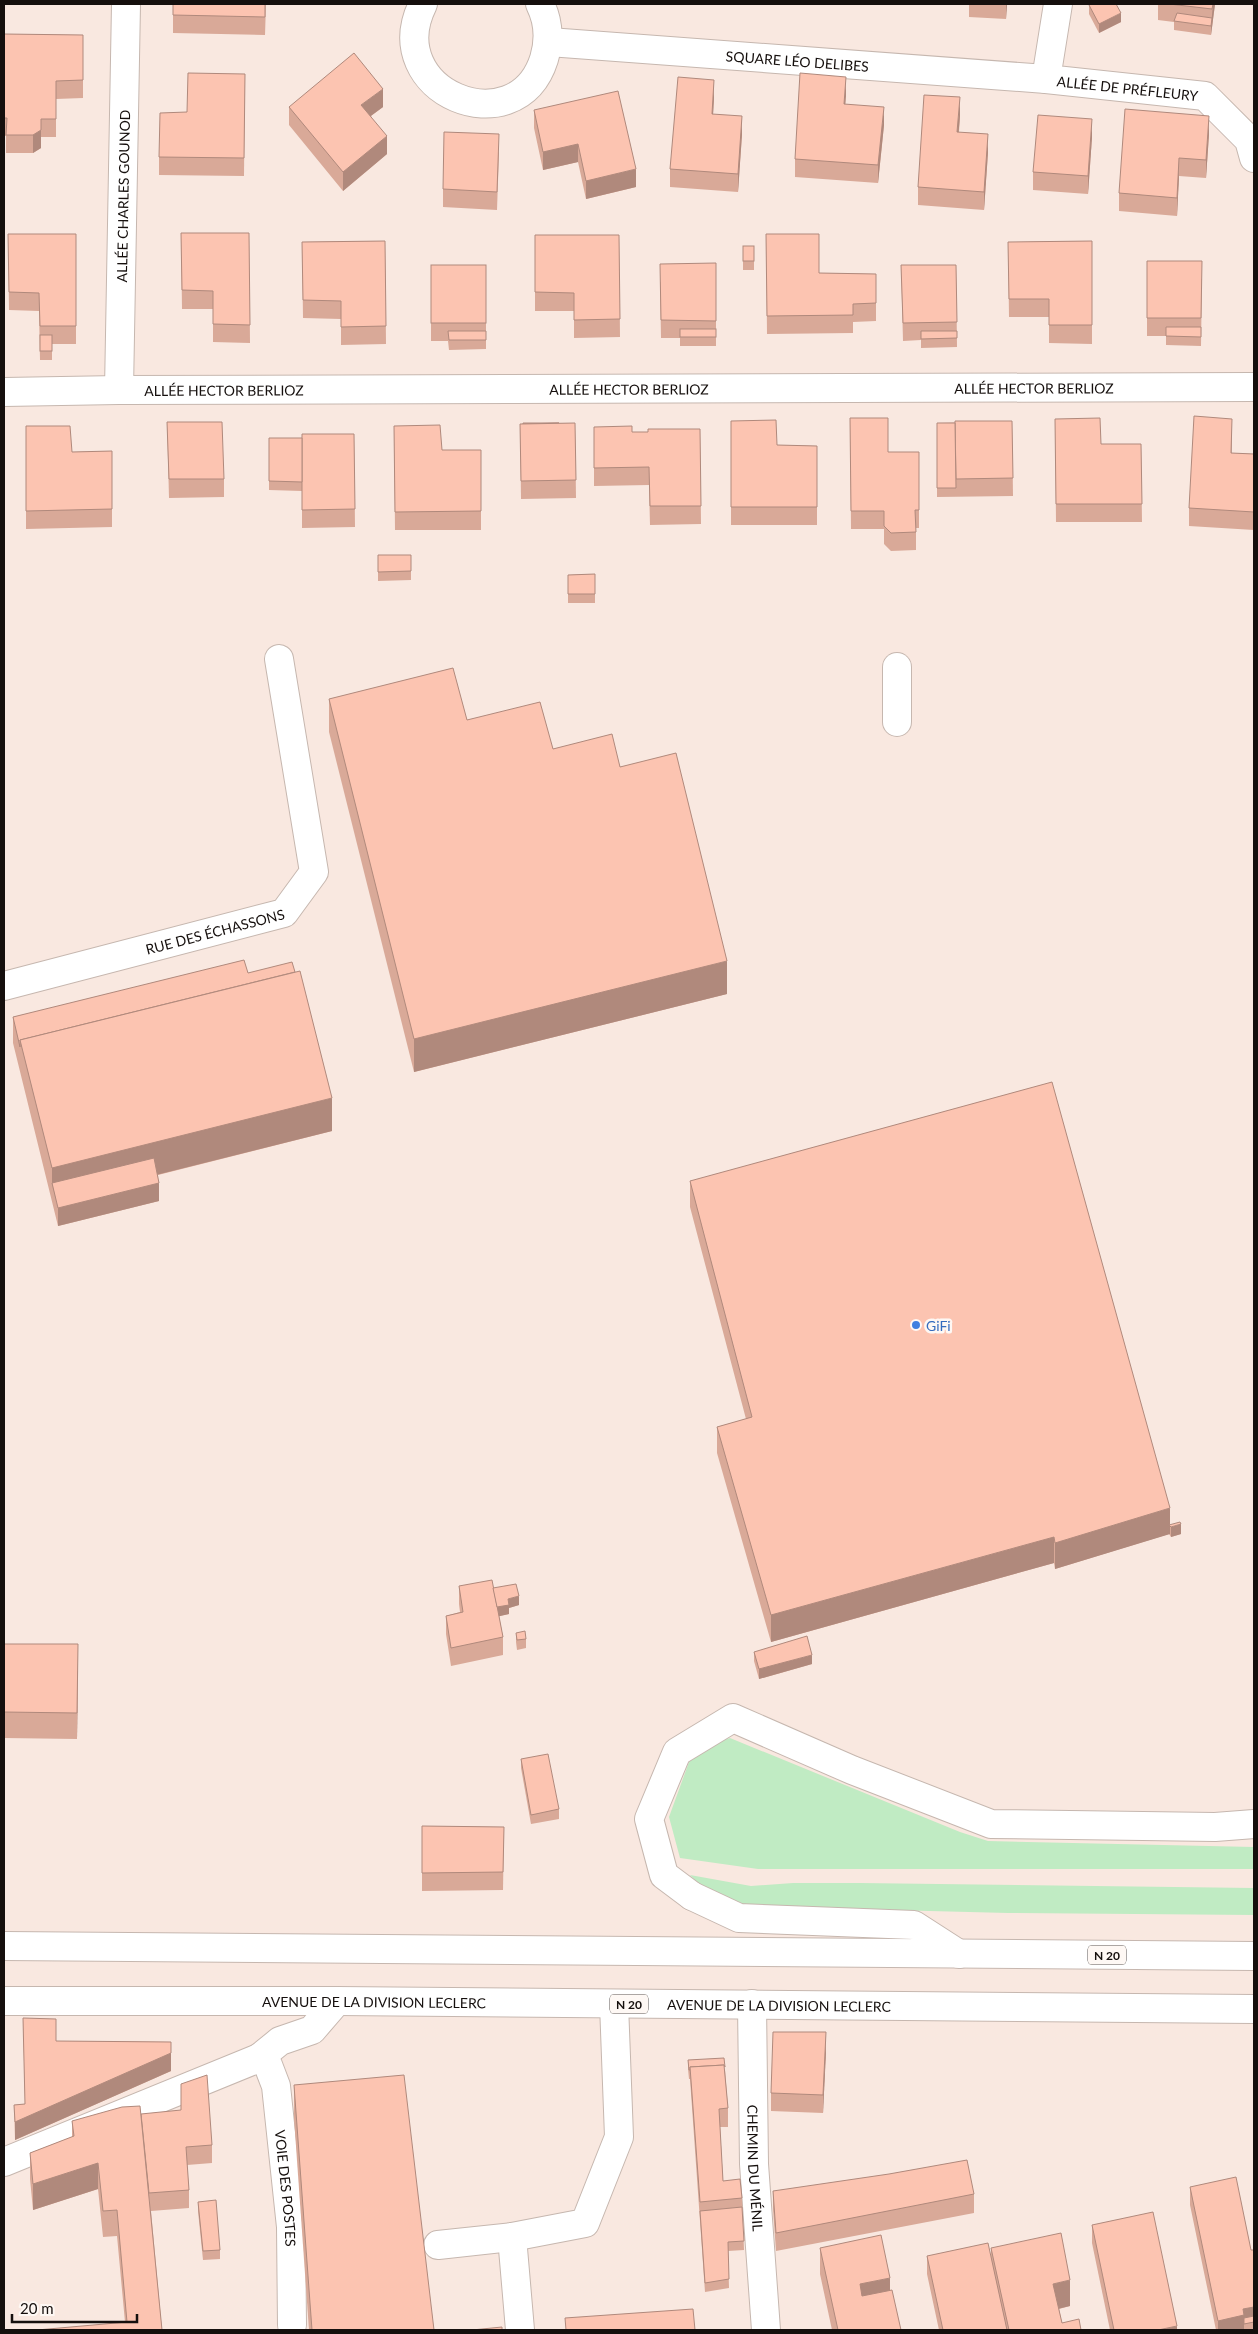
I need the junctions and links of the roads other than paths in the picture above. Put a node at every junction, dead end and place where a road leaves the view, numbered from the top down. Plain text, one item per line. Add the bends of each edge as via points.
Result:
1 (126, 4) edge
2 (423, 4) edge
3 (540, 4) edge
4 (1058, 4) edge
5 (549, 42) junction
6 (1046, 79) junction
7 (1254, 158) edge
8 (1254, 388) edge
9 (119, 390) junction
10 (4, 392) edge
11 (279, 659) dead end
12 (897, 667) dead end
13 (897, 722) dead end
14 (4, 986) edge
15 (1254, 1824) edge
16 (4, 1946) edge
17 (959, 1954) junction
18 (1254, 1956) edge
19 (4, 2001) edge
20 (338, 2001) junction
21 (614, 2004) junction
22 (752, 2004) junction
23 (965, 2007) junction
24 (1254, 2009) edge
25 (1254, 2019) edge
26 (259, 2058) junction
27 (4, 2162) edge
28 (512, 2237) junction
29 (438, 2245) dead end
30 (292, 2325) dead end
31 (520, 2330) edge
32 (766, 2330) edge

1 - 9 street, ALLÉE CHARLES GOUNOD
2 - 5 street via 415,35 416,53 431,82 449,96 478,105 502,102 524,90 540,71
3 - 5 street
4 - 6 street, ALLÉE DE PRÉFLEURY
5 - 6 street, SQUARE LÉO DELIBES
6 - 7 street, ALLÉE DE PRÉFLEURY via 1205,96 1249,140
8 - 9 street, ALLÉE HECTOR BERLIOZ
9 - 10 street, ALLÉE HECTOR BERLIOZ
11 - 14 street, RUE DES ÉCHASSONS via 314,872 284,913
12 - 13 street
15 - 17 street via 991,1824 852,1770 733,1718 677,1752 649,1819 664,1875 692,1896 739,1918 914,1925
16 - 17 street, N 20
17 - 18 street, N 20
19 - 20 street, AVENUE DE LA DIVISION LECLERC / N 20
20 - 21 street, AVENUE DE LA DIVISION LECLERC / N 20
20 - 26 street via 312,2030 280,2041
21 - 22 street, AVENUE DE LA DIVISION LECLERC / N 20
21 - 28 street via 619,2137 584,2223
22 - 23 street, AVENUE DE LA DIVISION LECLERC / N 20
22 - 32 street, CHEMIN DU MÉNIL via 754,2164
23 - 24 street, AVENUE DE LA DIVISION LECLERC / N 20
23 - 25 street
26 - 27 street
26 - 30 street, VOIE DES POSTES via 268,2065 276,2086 291,2227
28 - 29 street
28 - 31 street

